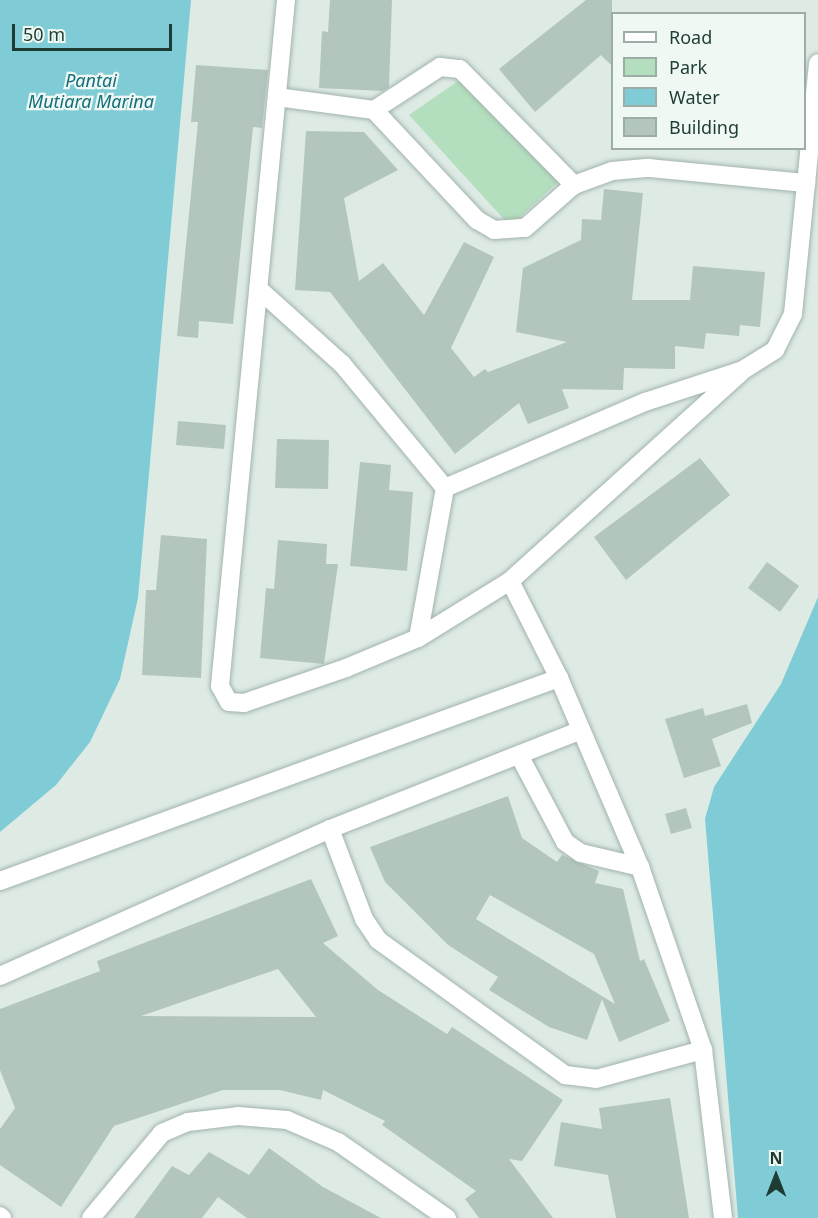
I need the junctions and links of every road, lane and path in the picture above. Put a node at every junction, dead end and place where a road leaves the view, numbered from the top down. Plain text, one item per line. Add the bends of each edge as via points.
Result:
1 (286, 0) edge
2 (818, 63) edge
3 (277, 97) junction
4 (374, 110) junction
5 (806, 183) junction
6 (574, 185) junction
7 (262, 292) junction
8 (743, 370) junction
9 (445, 488) junction
10 (510, 581) junction
11 (418, 638) junction
12 (559, 678) junction
13 (581, 730) junction
14 (519, 755) junction
15 (330, 829) junction
16 (640, 867) junction
17 (0, 881) edge
18 (0, 976) edge
19 (703, 1050) junction
20 (91, 1218) edge
21 (447, 1218) edge
22 (723, 1218) edge

1 - 3 street
2 - 5 street
3 - 4 street
3 - 7 street
4 - 6 street via 440,67 460,69
4 - 6 street via 477,220 494,230 525,228
5 - 6 street via 649,168 612,171
5 - 8 street via 786,334 775,350
7 - 9 street via 342,364
7 - 11 street via 220,676 224,696 244,703
8 - 9 street via 645,402
8 - 10 street
9 - 11 street
10 - 11 street
10 - 12 street
12 - 13 street
12 - 17 street
13 - 14 street
13 - 16 street
14 - 15 street
14 - 16 street via 565,842 581,852
15 - 18 street
15 - 19 street via 364,919 378,940 565,1076 596,1079
16 - 19 street
19 - 22 street
20 - 21 street via 162,1133 188,1122 238,1116 287,1120 338,1142

